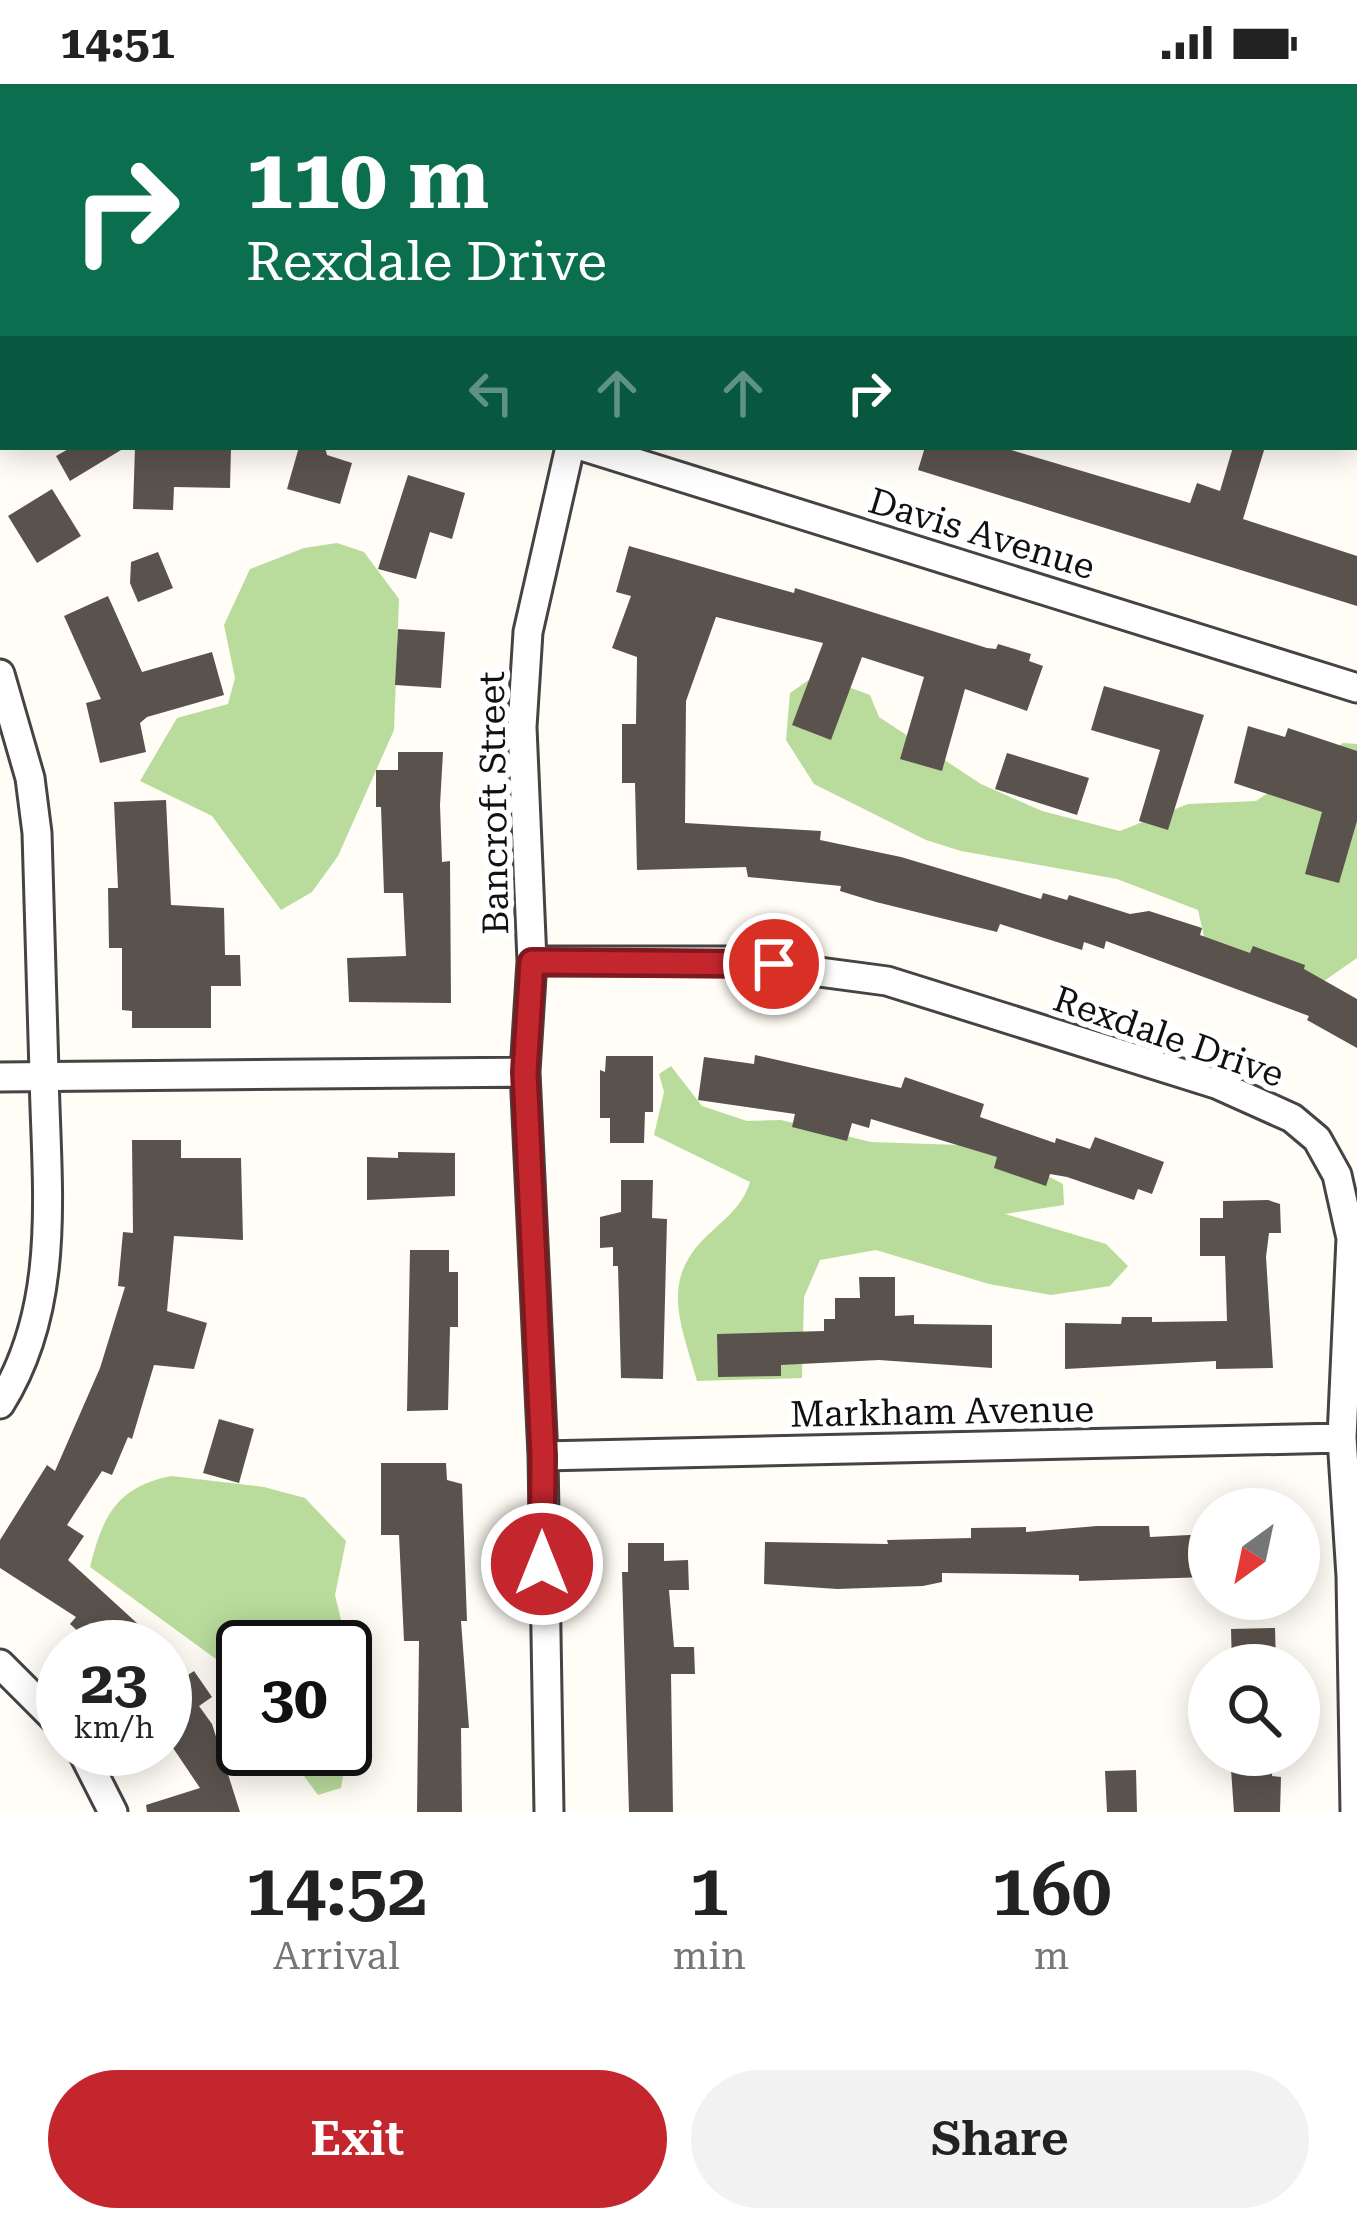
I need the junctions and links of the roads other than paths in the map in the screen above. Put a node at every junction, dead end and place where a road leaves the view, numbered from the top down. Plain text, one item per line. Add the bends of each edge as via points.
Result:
1 (569, 450) edge
2 (595, 450) edge
3 (0, 674) edge
4 (1357, 688) edge
5 (532, 962) junction
6 (525, 1072) junction
7 (44, 1074) junction
8 (0, 1077) edge
9 (1354, 1238) edge
10 (0, 1404) edge
11 (1342, 1438) junction
12 (543, 1456) junction
13 (0, 1664) edge
14 (36, 1699) edge
15 (95, 1776) edge
16 (113, 1812) edge
17 (549, 1812) edge
18 (1355, 1812) edge

1 - 5 street, Bancroft Street via 529,632 523,727
2 - 4 street, Davis Avenue
3 - 7 street via 31,778
5 - 6 street, Bancroft Street
5 - 9 street, Rexdale Drive via 736,961 829,970 943,997 1216,1084 1292,1118 1317,1139 1337,1174
6 - 7 street
6 - 12 street, Bancroft Street
7 - 8 street
7 - 10 street via 43,1293
9 - 11 street, Rexdale Drive
11 - 12 street, Markham Avenue
11 - 18 street, Rexdale Drive
12 - 17 street, Bancroft Street
13 - 14 street
15 - 16 street

